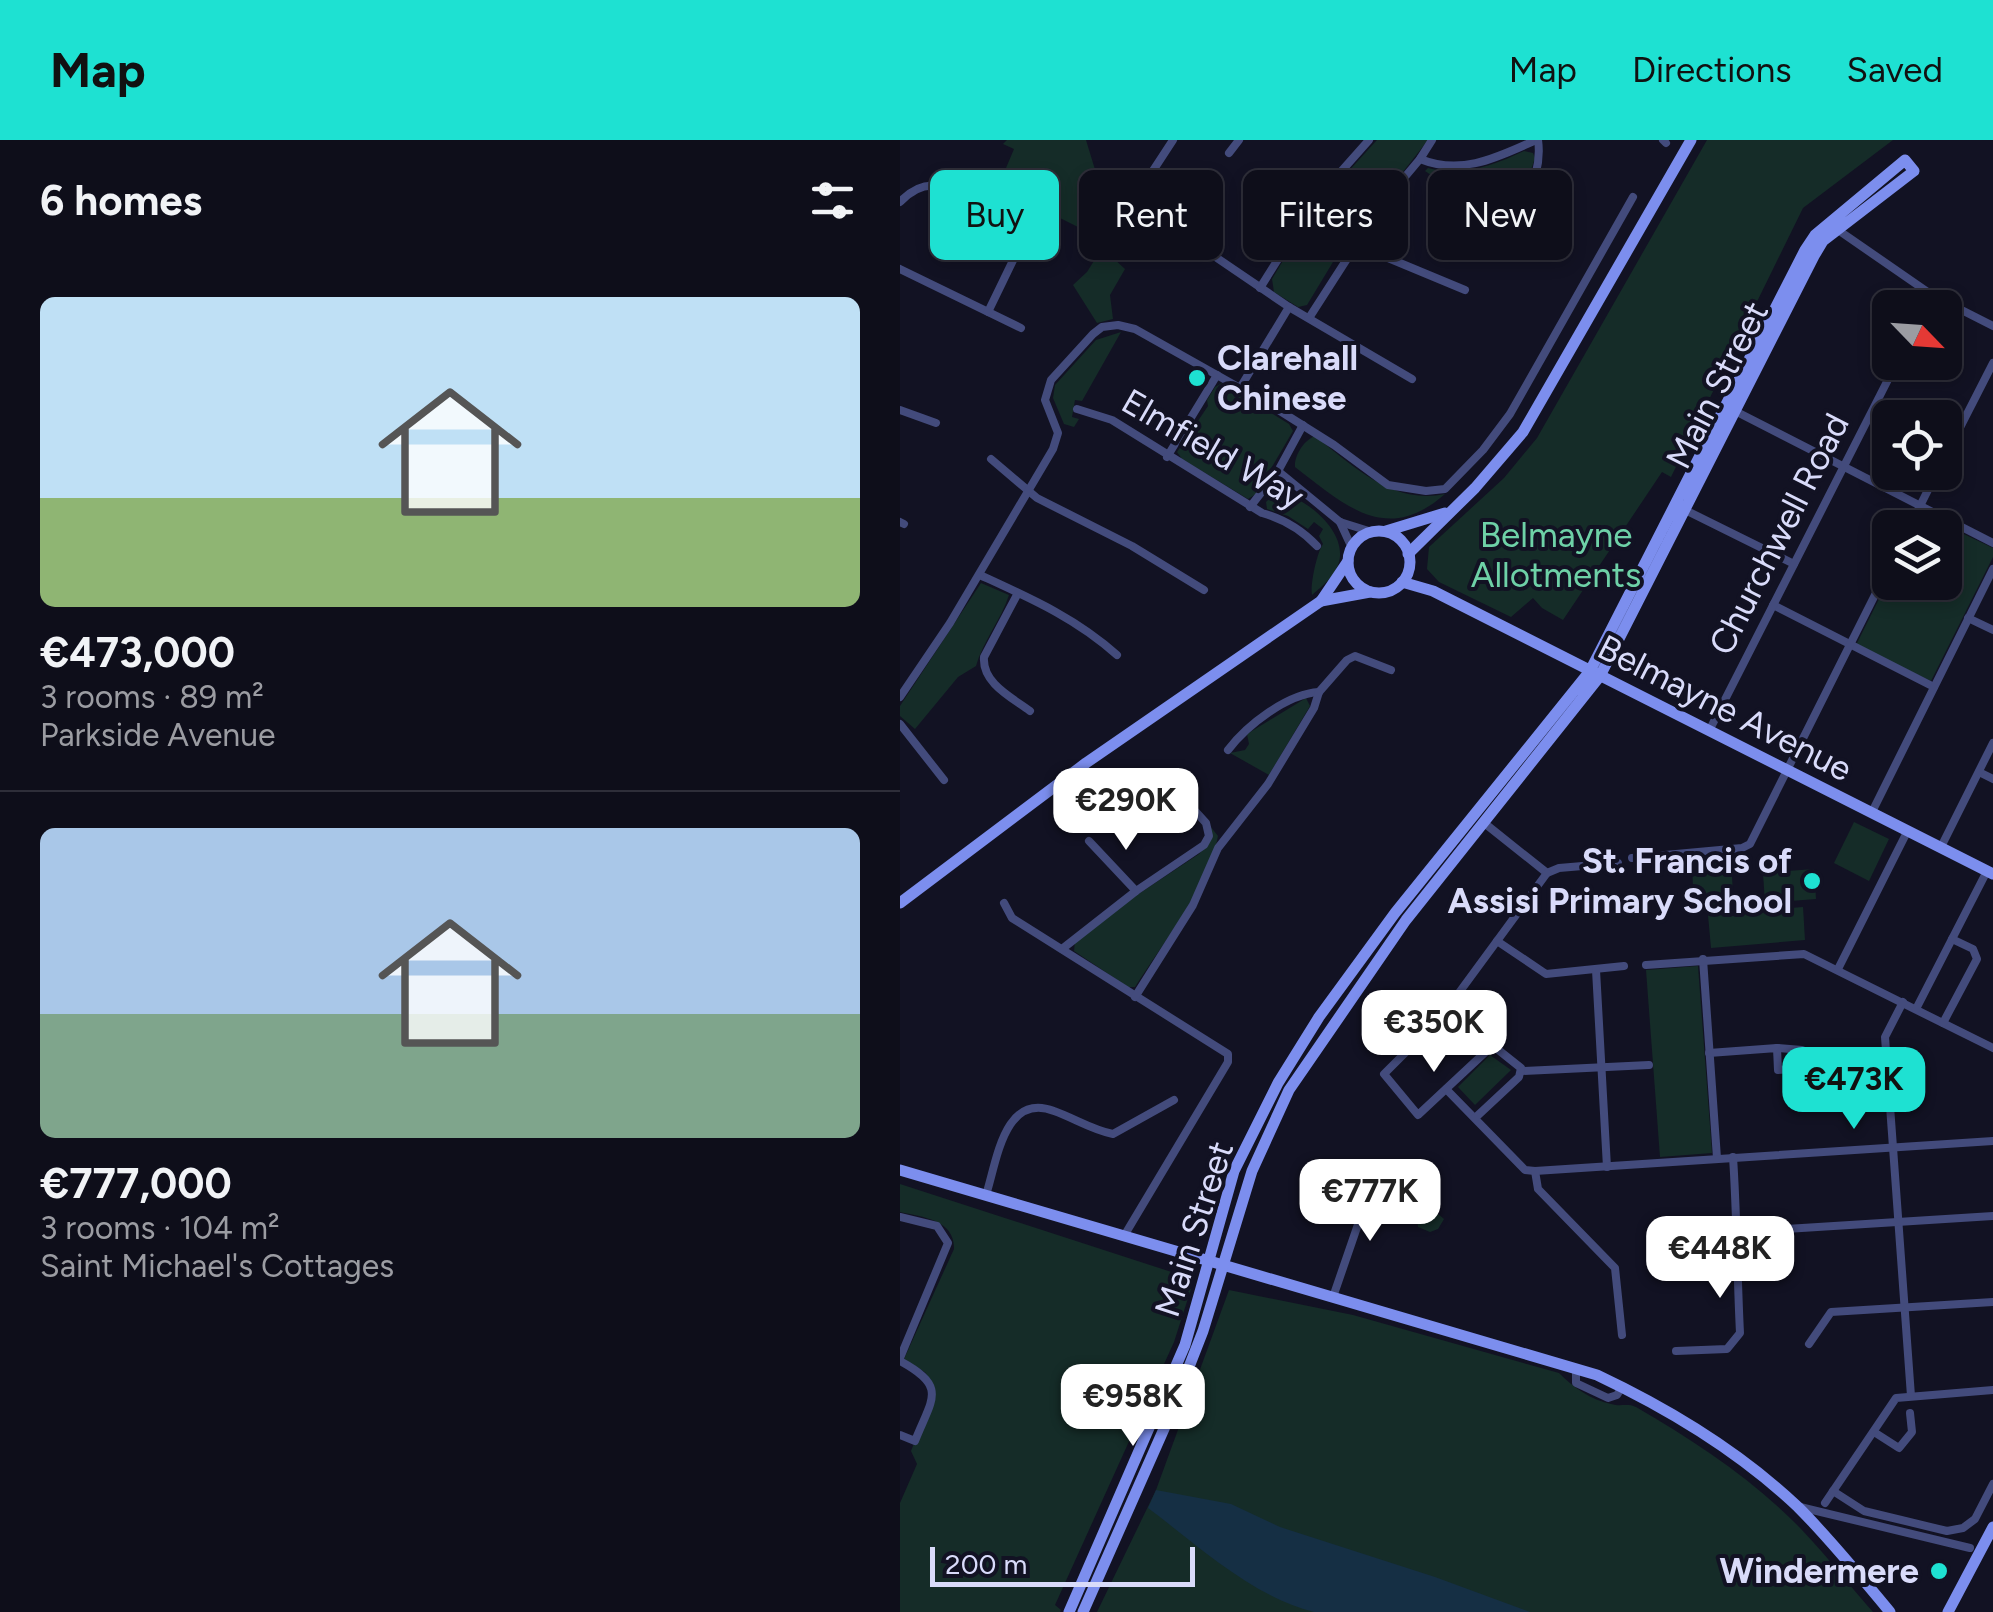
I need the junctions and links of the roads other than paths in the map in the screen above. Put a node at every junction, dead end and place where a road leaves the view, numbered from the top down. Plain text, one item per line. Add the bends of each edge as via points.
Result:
1 (1173, 140) edge
2 (1239, 140) edge
3 (1369, 140) edge
4 (1432, 140) edge
5 (1537, 140) edge
6 (1691, 140) edge
7 (1229, 153) dead end
8 (1420, 159) junction
9 (1153, 170) edge
10 (1535, 170) edge
11 (1408, 173) edge
12 (930, 185) edge
13 (1633, 197) dead end
14 (900, 202) edge
15 (1838, 230) junction
16 (1013, 260) edge
17 (1220, 260) edge
18 (1346, 260) edge
19 (1393, 260) edge
20 (900, 269) edge
21 (1260, 288) junction
22 (1465, 290) dead end
23 (1288, 306) junction
24 (988, 312) junction
25 (1308, 318) junction
26 (1993, 326) edge
27 (1021, 328) dead end
28 (1993, 363) edge
29 (1217, 375) junction
30 (1412, 379) dead end
31 (1888, 380) edge
32 (1240, 388) junction
33 (1078, 408) dead end
34 (900, 410) edge
35 (1735, 411) junction
36 (936, 423) dead end
37 (1962, 424) edge
38 (1303, 425) junction
39 (1167, 457) junction
40 (991, 459) dead end
41 (1844, 467) junction
42 (1278, 471) junction
43 (1028, 489) junction
44 (1928, 490) edge
45 (1920, 506) junction
46 (1250, 507) junction
47 (1450, 510) junction
48 (1685, 510) junction
49 (1918, 510) edge
50 (1340, 522) junction
51 (1318, 527) dead end
52 (1377, 532) junction
53 (1310, 538) junction
54 (1993, 544) edge
55 (1318, 546) dead end
56 (1350, 554) junction
57 (1408, 554) junction
58 (1794, 564) junction
59 (1993, 569) edge
60 (980, 575) junction
61 (1405, 576) junction
62 (1204, 590) dead end
63 (1018, 592) junction
64 (1370, 592) junction
65 (1872, 600) edge
66 (1321, 601) junction
67 (1773, 606) junction
68 (1968, 618) junction
69 (1993, 630) edge
70 (1850, 644) junction
71 (1118, 655) dead end
72 (1377, 663) junction
73 (1391, 670) dead end
74 (1372, 673) dead end
75 (1595, 674) junction
76 (1934, 686) junction
77 (1319, 692) junction
78 (900, 697) edge
79 (1030, 711) dead end
80 (900, 724) edge
81 (1709, 732) junction
82 (1237, 739) junction
83 (1993, 744) edge
84 (1247, 749) dead end
85 (1228, 750) dead end
86 (1786, 770) junction
87 (1979, 772) junction
88 (1165, 778) dead end
89 (1993, 779) edge
90 (944, 780) dead end
91 (1872, 812) junction
92 (1483, 822) junction
93 (1908, 830) junction
94 (1090, 841) dead end
95 (1941, 847) junction
96 (1632, 858) dead end
97 (1618, 863) dead end
98 (1990, 872) edge
99 (1546, 873) junction
100 (1136, 891) junction
101 (1004, 902) dead end
102 (900, 903) edge
103 (1952, 939) junction
104 (1497, 941) junction
105 (1062, 949) junction
106 (1703, 959) junction
107 (1646, 965) dead end
108 (1624, 966) dead end
109 (1838, 969) junction
110 (1596, 970) junction
111 (1135, 997) junction
112 (1903, 1002) junction
113 (1916, 1009) junction
114 (1944, 1022) junction
115 (1412, 1044) dead end
116 (1493, 1045) junction
117 (1777, 1048) junction
118 (1993, 1048) edge
119 (1710, 1053) junction
120 (1887, 1060) junction
121 (1649, 1065) dead end
122 (1826, 1065) junction
123 (1602, 1068) junction
124 (1522, 1071) junction
125 (1283, 1086) junction
126 (1446, 1089) junction
127 (1174, 1100) dead end
128 (1475, 1118) junction
129 (1993, 1141) edge
130 (1893, 1149) junction
131 (1733, 1157) junction
132 (1717, 1158) junction
133 (1608, 1167) junction
134 (900, 1170) edge
135 (1535, 1171) junction
136 (1374, 1178) dead end
137 (986, 1195) junction
138 (1993, 1216) edge
139 (900, 1217) edge
140 (1899, 1223) junction
141 (1738, 1232) junction
142 (1124, 1236) junction
143 (1736, 1248) junction
144 (1662, 1254) dead end
145 (1207, 1262) junction
146 (1221, 1267) junction
147 (1333, 1296) junction
148 (1993, 1302) edge
149 (1905, 1308) junction
150 (1622, 1335) dead end
151 (1809, 1344) dead end
152 (1676, 1351) dead end
153 (900, 1360) edge
154 (1993, 1390) edge
155 (1914, 1396) junction
156 (1910, 1412) dead end
157 (1874, 1432) junction
158 (900, 1434) edge
159 (1993, 1484) edge
160 (1834, 1491) junction
161 (1825, 1503) dead end
162 (1797, 1507) junction
163 (1993, 1527) edge
164 (1982, 1551) edge
165 (1068, 1612) edge
166 (1083, 1612) edge
167 (1890, 1612) edge
168 (1948, 1612) edge

1 - 9 street
2 - 7 street
3 - 21 street via 1314,202
4 - 8 street
5 - 8 street via 1470,165 1442,167
5 - 10 street
6 - 47 street via 1523,432
8 - 11 street
12 - 14 street
13 - 38 street via 1510,414 1446,489 1388,485
15 - 26 street via 1930,299
15 - 35 street, Main Street via 1814,256
15 - 75 street, Main Street via 1914,171 1905,160 1805,250
16 - 24 street
17 - 21 street
18 - 25 street
19 - 22 street
20 - 24 street
21 - 23 street
23 - 25 street
23 - 32 street
24 - 27 street
25 - 30 street
28 - 37 street
29 - 32 street
29 - 39 street
29 - 43 street via 1135,329 1102,327 1051,380 1045,400 1058,433
31 - 41 street, Churchwell Road
32 - 38 street
33 - 39 street, Elmfield Way via 1112,420
34 - 36 street
35 - 41 street
35 - 48 street, Main Street
38 - 42 street
39 - 46 street, Elmfield Way
40 - 43 street
41 - 45 street
41 - 58 street, Churchwell Road
42 - 46 street
42 - 50 street
43 - 60 street
43 - 62 street
44 - 45 street
45 - 49 street
45 - 54 street
46 - 53 street, Elmfield Way
47 - 52 street
47 - 57 street
48 - 58 street
48 - 75 street, Main Street
50 - 52 street
50 - 56 street
51 - 53 street
52 - 56 street
52 - 57 street via 1399,539
53 - 55 street, Elmfield Way
56 - 64 street via 1355,582
56 - 66 street
57 - 61 street
58 - 67 street, Churchwell Road
59 - 68 street
60 - 63 street
60 - 78 street
61 - 64 street via 1386,592
61 - 75 street, Belmayne Avenue
63 - 71 street via 1088,629
63 - 79 street via 983,668
64 - 66 street
65 - 70 street
66 - 102 street via 1086,763
67 - 70 street
67 - 81 street, Churchwell Road
68 - 69 street
68 - 76 street
70 - 76 street
70 - 86 street
72 - 73 street
72 - 74 street
72 - 77 street via 1354,656
75 - 81 street, Belmayne Avenue
75 - 92 street, Main Street
75 - 125 street, Main Street via 1394,914 1319,1016
76 - 91 street
77 - 82 street via 1292,700
77 - 111 street via 1268,784 1218,848 1193,905
80 - 90 street
81 - 86 street, Belmayne Avenue
82 - 84 street
82 - 85 street
83 - 87 street
86 - 91 street, Belmayne Avenue
86 - 96 street via 1750,844
87 - 89 street
87 - 95 street
88 - 100 street via 1209,836 1198,851
91 - 93 street, Belmayne Avenue
92 - 99 street
92 - 125 street, Main Street
93 - 95 street, Belmayne Avenue
93 - 109 street
94 - 100 street
95 - 98 street, Belmayne Avenue
97 - 99 street
98 - 103 street
99 - 104 street
100 - 105 street
101 - 105 street via 1012,918
103 - 113 street
103 - 114 street via 1973,949 1977,959
104 - 110 street via 1546,974
104 - 116 street via 1447,1009
105 - 111 street
106 - 107 street
106 - 109 street via 1804,954
106 - 119 street
108 - 110 street
109 - 112 street
110 - 123 street
111 - 142 street via 1222,1048 1228,1062
112 - 113 street
112 - 120 street via 1885,1037
113 - 114 street
114 - 118 street
115 - 126 street via 1384,1078 1418,1115
116 - 124 street
116 - 126 street
117 - 119 street
117 - 122 street via 1802,1050
117 - 122 street via 1778,1070
119 - 132 street
120 - 122 street
120 - 130 street
121 - 123 street
123 - 124 street
123 - 133 street
124 - 128 street
125 - 145 street, Main Street via 1234,1172
125 - 146 street, Main Street
126 - 128 street
127 - 137 street via 1113,1134 1050,1109 1020,1111 1009,1124
128 - 135 street via 1525,1170
129 - 130 street
130 - 131 street
130 - 140 street
131 - 132 street
131 - 141 street
132 - 133 street
133 - 135 street
134 - 137 street
135 - 150 street via 1543,1195 1615,1268
136 - 147 street
137 - 142 street
138 - 140 street
139 - 153 street via 938,1226 948,1243
140 - 141 street
140 - 149 street
141 - 143 street
142 - 145 street
143 - 144 street
143 - 152 street via 1740,1333 1726,1349
145 - 146 street
145 - 165 street, Main Street via 1188,1337
146 - 147 street
146 - 166 street, Main Street via 1171,1413
147 - 162 street via 1622,1386 1680,1419
148 - 149 street
149 - 151 street via 1831,1312
149 - 155 street
153 - 158 street via 925,1375 932,1389 915,1441
154 - 155 street
155 - 157 street via 1896,1398
156 - 157 street via 1912,1432 1899,1448
157 - 160 street
159 - 160 street via 1965,1533 1864,1511
160 - 161 street
162 - 164 street
162 - 167 street
163 - 164 street
164 - 168 street

